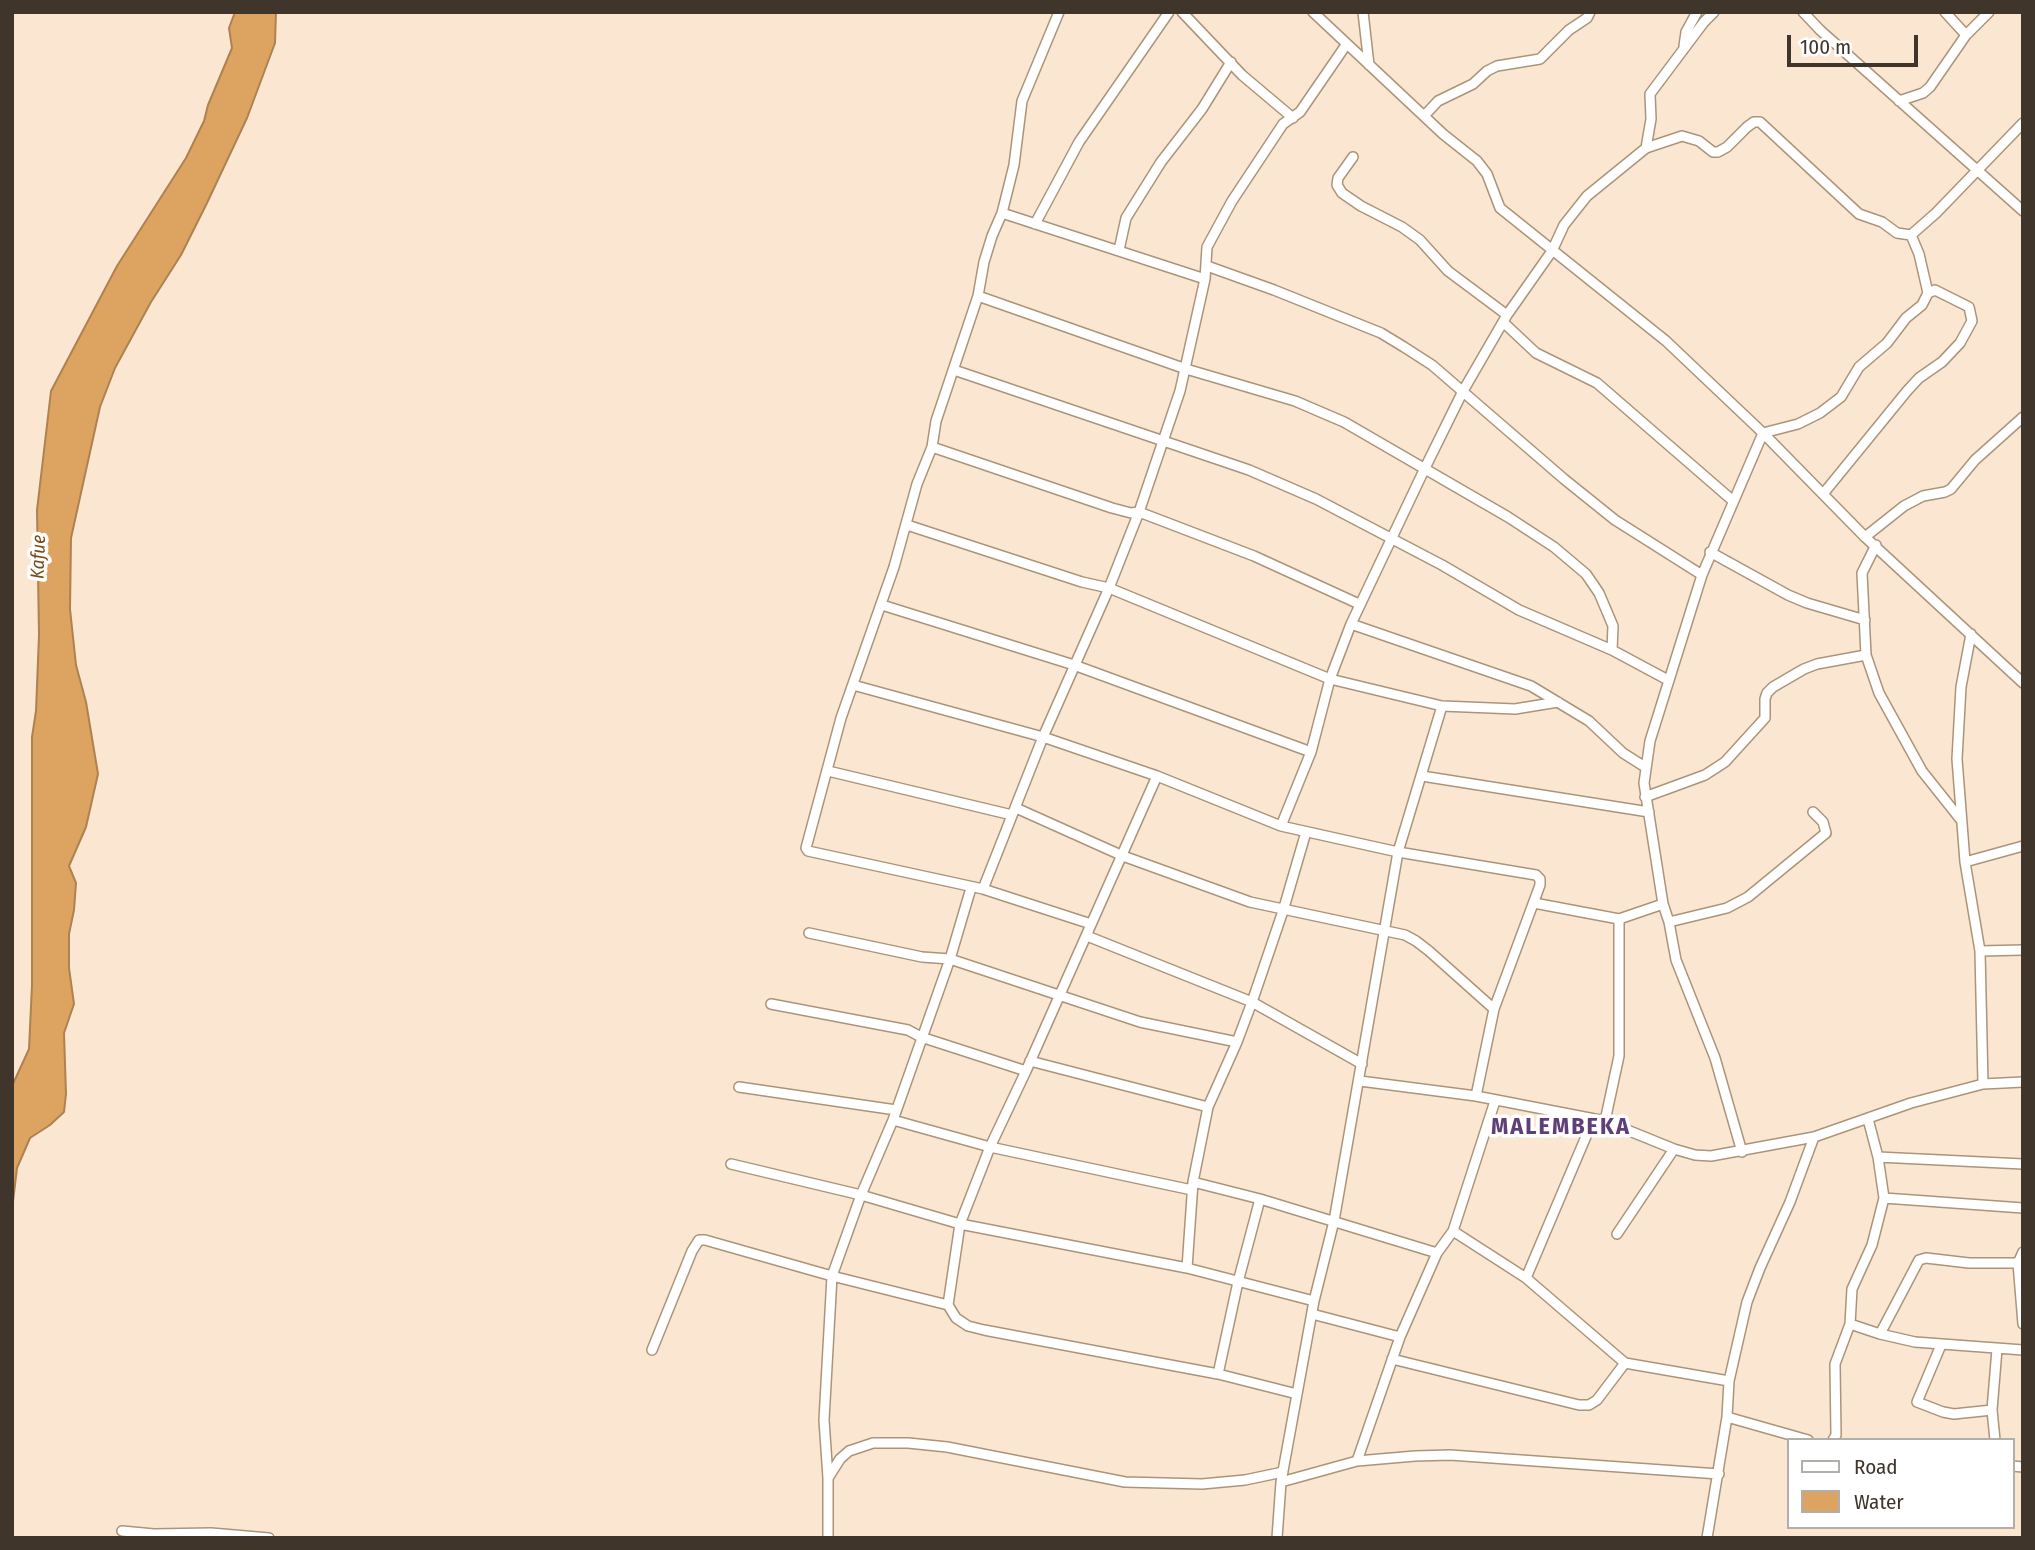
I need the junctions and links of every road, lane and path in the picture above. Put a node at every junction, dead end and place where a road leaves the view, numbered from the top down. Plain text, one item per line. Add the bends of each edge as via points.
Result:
1 (1059, 12) edge
2 (1169, 12) edge
3 (1182, 12) edge
4 (1313, 12) edge
5 (1363, 12) edge
6 (1590, 12) edge
7 (1697, 12) edge
8 (1714, 12) edge
9 (1803, 12) edge
10 (1945, 12) edge
11 (1989, 12) edge
12 (1966, 35) junction
13 (1346, 45) junction
14 (1683, 50) junction
15 (1230, 62) junction
16 (1368, 65) junction
17 (1899, 101) junction
18 (1424, 116) junction
19 (1293, 118) junction
20 (2023, 123) edge
21 (1646, 148) junction
22 (1353, 158) dead end
23 (1976, 171) junction
24 (2023, 211) edge
25 (1002, 213) junction
26 (1035, 224) junction
27 (1911, 235) junction
28 (1119, 250) junction
29 (1552, 251) junction
30 (1207, 266) junction
31 (1205, 279) junction
32 (1928, 293) junction
33 (978, 296) junction
34 (1505, 319) junction
35 (1186, 369) junction
36 (954, 370) junction
37 (1463, 391) junction
38 (2023, 417) edge
39 (1763, 433) junction
40 (1162, 441) junction
41 (932, 447) junction
42 (1425, 468) junction
43 (1823, 494) junction
44 (1732, 500) junction
45 (1139, 512) junction
46 (907, 525) junction
47 (1865, 537) junction
48 (1391, 540) junction
49 (1876, 545) junction
50 (1710, 552) junction
51 (1702, 575) junction
52 (1109, 588) junction
53 (1359, 604) junction
54 (881, 605) junction
55 (1866, 620) junction
56 (1351, 624) junction
57 (1971, 634) junction
58 (1612, 650) junction
59 (1866, 655) junction
60 (1074, 665) junction
61 (1330, 679) junction
62 (1668, 680) junction
63 (2023, 683) edge
64 (853, 685) junction
65 (1558, 702) junction
66 (1442, 706) junction
67 (1043, 737) junction
68 (1311, 752) junction
69 (1646, 767) junction
70 (828, 771) junction
71 (1157, 776) junction
72 (1422, 776) junction
73 (1645, 797) junction
74 (1014, 812) junction
75 (1649, 812) junction
76 (1813, 812) dead end
77 (1963, 821) junction
78 (1281, 826) junction
79 (1306, 832) junction
80 (2023, 846) edge
81 (1398, 852) junction
82 (1123, 856) junction
83 (1965, 862) junction
84 (971, 888) junction
85 (983, 889) junction
86 (1534, 904) junction
87 (1663, 904) junction
88 (1283, 911) junction
89 (1619, 919) junction
90 (1669, 922) junction
91 (1091, 924) junction
92 (1384, 932) junction
93 (809, 933) dead end
94 (1087, 936) junction
95 (2023, 950) edge
96 (1980, 951) junction
97 (950, 959) junction
98 (1059, 996) junction
99 (1252, 1002) junction
100 (771, 1004) dead end
101 (1494, 1009) junction
102 (921, 1037) junction
103 (1237, 1042) junction
104 (1030, 1061) junction
105 (1362, 1064) junction
106 (1026, 1071) junction
107 (1360, 1081) junction
108 (2023, 1082) edge
109 (1983, 1084) junction
110 (739, 1087) dead end
111 (1476, 1096) junction
112 (1495, 1101) junction
113 (1208, 1107) junction
114 (895, 1110) junction
115 (1868, 1119) junction
116 (893, 1120) junction
117 (1593, 1120) junction
118 (1605, 1121) junction
119 (1814, 1137) junction
120 (990, 1147) junction
121 (1674, 1149) junction
122 (1742, 1152) junction
123 (1878, 1157) junction
124 (731, 1164) dead end
125 (2023, 1164) edge
126 (1192, 1186) junction
127 (861, 1195) junction
128 (1884, 1198) junction
129 (1260, 1199) junction
130 (2023, 1208) edge
131 (1334, 1221) junction
132 (960, 1224) junction
133 (1453, 1231) junction
134 (1617, 1234) dead end
135 (2023, 1252) edge
136 (1437, 1254) junction
137 (2021, 1259) edge
138 (1186, 1268) junction
139 (832, 1276) junction
140 (1526, 1278) junction
141 (1238, 1283) junction
142 (2022, 1298) edge
143 (1314, 1301) junction
144 (948, 1305) junction
145 (1312, 1314) junction
146 (1850, 1324) junction
147 (2023, 1324) edge
148 (1880, 1334) junction
149 (1400, 1336) junction
150 (1941, 1345) junction
151 (1997, 1349) junction
152 (652, 1350) dead end
153 (2023, 1350) edge
154 (1392, 1359) junction
155 (1625, 1363) junction
156 (1218, 1374) junction
157 (1729, 1381) junction
158 (1297, 1395) junction
159 (1992, 1410) junction
160 (1727, 1417) junction
161 (1801, 1438) edge
162 (1834, 1438) edge
163 (1996, 1438) edge
164 (1357, 1461) junction
165 (1719, 1474) junction
166 (1282, 1477) junction
167 (828, 1478) junction
168 (122, 1531) dead end
169 (269, 1538) edge
170 (828, 1538) edge
171 (1277, 1538) edge
172 (1707, 1538) edge

1 - 25 street via 1022,101
2 - 26 street via 1079,142
3 - 15 street
4 - 13 street
5 - 16 street
6 - 18 street via 1540,58 1487,71 1473,84 1438,101
7 - 14 street
8 - 14 street
9 - 17 street
10 - 12 street
11 - 12 street
12 - 17 street via 1923,93
13 - 16 street
13 - 19 street
14 - 21 street via 1650,94
15 - 19 street
15 - 28 street via 1126,218
16 - 18 street
17 - 23 street
18 - 29 street via 1477,161 1500,208
19 - 30 street via 1283,124 1232,201 1207,247
20 - 23 street
21 - 27 street via 1682,136 1718,152 1760,122 1859,214
21 - 29 street via 1587,196 1564,225
22 - 34 street via 1338,178 1342,193 1420,240 1448,271
23 - 24 street
23 - 27 street
25 - 26 street
25 - 33 street via 984,262
26 - 28 street
27 - 32 street
28 - 31 street
29 - 34 street
29 - 39 street via 1666,341
30 - 31 street
30 - 37 street via 1381,333
31 - 35 street
32 - 39 street via 1887,344 1859,367 1841,397 1798,424
32 - 43 street via 1939,291 1969,307 1972,321 1960,343 1907,391
33 - 35 street
33 - 36 street
34 - 37 street
34 - 44 street via 1536,353 1597,383
35 - 40 street
35 - 42 street via 1295,401 1344,422
36 - 40 street
36 - 41 street
37 - 42 street
37 - 51 street via 1615,520
38 - 47 street via 1975,460 1951,489 1904,506
39 - 43 street
39 - 44 street
40 - 45 street
40 - 48 street via 1249,470 1316,499
41 - 45 street via 1112,508
41 - 46 street
42 - 48 street
42 - 58 street via 1554,547 1586,574 1613,626
43 - 47 street
44 - 50 street
45 - 52 street
45 - 53 street via 1254,556
46 - 52 street
46 - 54 street
47 - 49 street
48 - 53 street
48 - 58 street via 1519,610
49 - 55 street via 1862,573
49 - 57 street
50 - 51 street
50 - 55 street via 1807,603
51 - 62 street
52 - 60 street
52 - 61 street
53 - 56 street
54 - 60 street
54 - 64 street
55 - 59 street
56 - 61 street
56 - 65 street via 1531,686
57 - 63 street
57 - 77 street via 1961,687 1957,759
58 - 62 street
59 - 73 street via 1817,664 1773,687 1765,699 1765,718 1725,762 1705,775
59 - 77 street via 1879,693 1922,772
60 - 67 street
60 - 68 street
61 - 66 street
61 - 68 street
62 - 69 street
64 - 67 street
64 - 70 street
65 - 66 street via 1515,709
65 - 69 street
66 - 72 street
67 - 71 street
67 - 74 street
68 - 78 street
69 - 73 street
70 - 74 street
70 - 84 street via 806,842 808,851
71 - 78 street
71 - 82 street
72 - 75 street
72 - 81 street
73 - 75 street
74 - 82 street
74 - 85 street
75 - 87 street
76 - 90 street via 1826,833 1748,897 1727,908
77 - 83 street
78 - 79 street
79 - 81 street
79 - 88 street
80 - 83 street
81 - 86 street via 1536,874 1540,885
81 - 92 street
82 - 88 street
82 - 91 street
83 - 96 street
84 - 85 street
84 - 97 street
85 - 91 street
86 - 89 street
86 - 101 street
87 - 89 street
87 - 90 street
88 - 92 street
88 - 99 street
89 - 118 street via 1619,1056
90 - 122 street via 1676,960 1715,1058
91 - 94 street
92 - 101 street via 1416,941
92 - 105 street
93 - 97 street
94 - 98 street
94 - 99 street
95 - 96 street
96 - 109 street
97 - 98 street
97 - 102 street
98 - 103 street via 1163,1028
98 - 104 street
99 - 103 street
99 - 105 street
100 - 102 street via 895,1026
101 - 111 street
102 - 106 street
102 - 114 street
103 - 113 street
104 - 106 street
104 - 113 street
105 - 107 street
106 - 120 street
107 - 111 street
107 - 131 street
108 - 109 street
109 - 115 street
110 - 114 street
111 - 112 street
112 - 117 street
112 - 133 street
113 - 126 street
114 - 116 street
115 - 119 street
115 - 123 street
116 - 120 street
116 - 127 street
117 - 118 street
117 - 140 street
118 - 121 street
119 - 122 street
119 - 157 street via 1747,1303
120 - 126 street
120 - 132 street
121 - 122 street via 1711,1156
121 - 134 street
123 - 125 street
123 - 128 street
124 - 127 street
126 - 129 street
126 - 138 street
127 - 132 street
127 - 139 street
128 - 130 street
128 - 146 street via 1872,1245 1852,1289
129 - 131 street
129 - 141 street
131 - 136 street
131 - 143 street
132 - 138 street
132 - 144 street
133 - 136 street
133 - 140 street
135 - 137 street
136 - 149 street
137 - 142 street
137 - 148 street via 1979,1263 1919,1260
138 - 141 street
139 - 144 street
139 - 152 street via 699,1240
139 - 167 street via 824,1420
140 - 155 street
141 - 143 street
141 - 156 street
142 - 147 street
143 - 145 street
144 - 156 street via 968,1326
145 - 149 street
145 - 158 street
146 - 148 street
146 - 162 street via 1835,1364
148 - 150 street
149 - 154 street
150 - 151 street
150 - 159 street via 1917,1402 1954,1414
151 - 153 street
151 - 159 street
154 - 155 street via 1579,1405 1597,1400
154 - 164 street
155 - 157 street
156 - 158 street
157 - 160 street
158 - 166 street
159 - 163 street
160 - 161 street
160 - 165 street
164 - 165 street via 1450,1455
164 - 166 street
165 - 172 street
166 - 167 street via 1202,1484 1125,1482 947,1447 873,1443 849,1451
166 - 171 street
167 - 170 street
168 - 169 street

